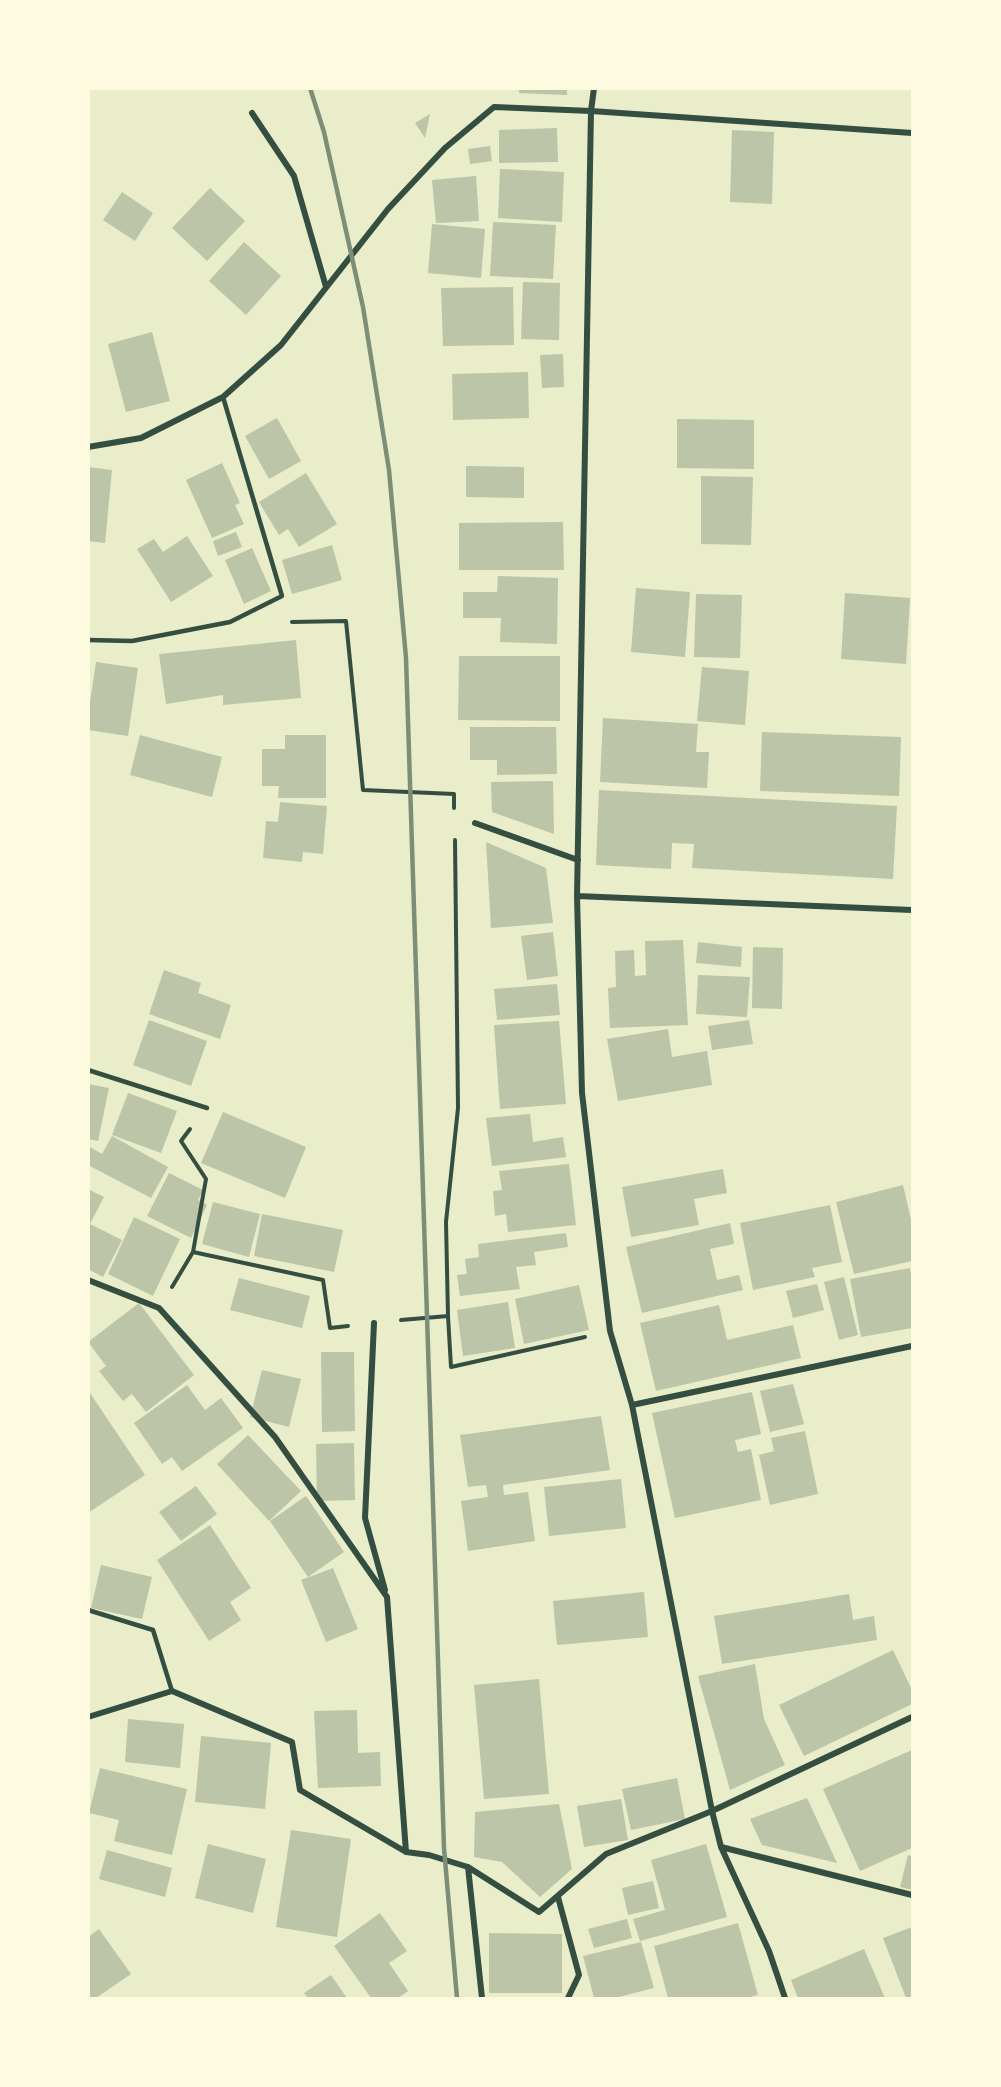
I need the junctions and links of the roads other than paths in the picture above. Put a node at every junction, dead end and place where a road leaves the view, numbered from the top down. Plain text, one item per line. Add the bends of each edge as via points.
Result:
1 (594, 88) edge
2 (591, 111) junction
3 (252, 113) dead end
4 (912, 133) edge
5 (326, 287) junction
6 (223, 397) junction
7 (88, 447) edge
8 (88, 640) edge
9 (475, 823) dead end
10 (578, 860) junction
11 (577, 896) junction
12 (912, 910) edge
13 (88, 1070) edge
14 (207, 1108) road end
15 (88, 1280) edge
16 (374, 1323) road end
17 (912, 1346) edge
18 (632, 1405) junction
19 (387, 1597) junction
20 (88, 1610) edge
21 (172, 1691) junction
22 (88, 1717) edge
23 (912, 1717) edge
24 (712, 1811) junction
25 (721, 1847) junction
26 (406, 1852) junction
27 (468, 1867) junction
28 (912, 1895) edge
29 (558, 1897) junction
30 (482, 1998) edge
31 (568, 1998) edge
32 (785, 1998) edge

1 - 2 street
2 - 4 street
2 - 5 street via 494,108 445,148 396,200
2 - 10 street
3 - 5 street via 294,176
5 - 6 street via 281,345
6 - 7 street via 141,438
6 - 8 lane via 282,596 230,622 132,640
9 - 10 street
10 - 11 street
11 - 12 street
11 - 18 street via 582,1093 610,1331
13 - 14 lane
15 - 19 street via 159,1308 275,1437
16 - 19 street via 365,1518
17 - 18 street
18 - 24 street
19 - 26 street
20 - 21 lane via 153,1630
21 - 22 street
21 - 26 street via 292,1742 300,1790
23 - 24 street
24 - 25 street
24 - 29 street via 606,1854
25 - 28 street
25 - 32 street via 769,1951
26 - 27 street
27 - 29 street via 539,1912
27 - 30 street
29 - 31 street via 579,1975

